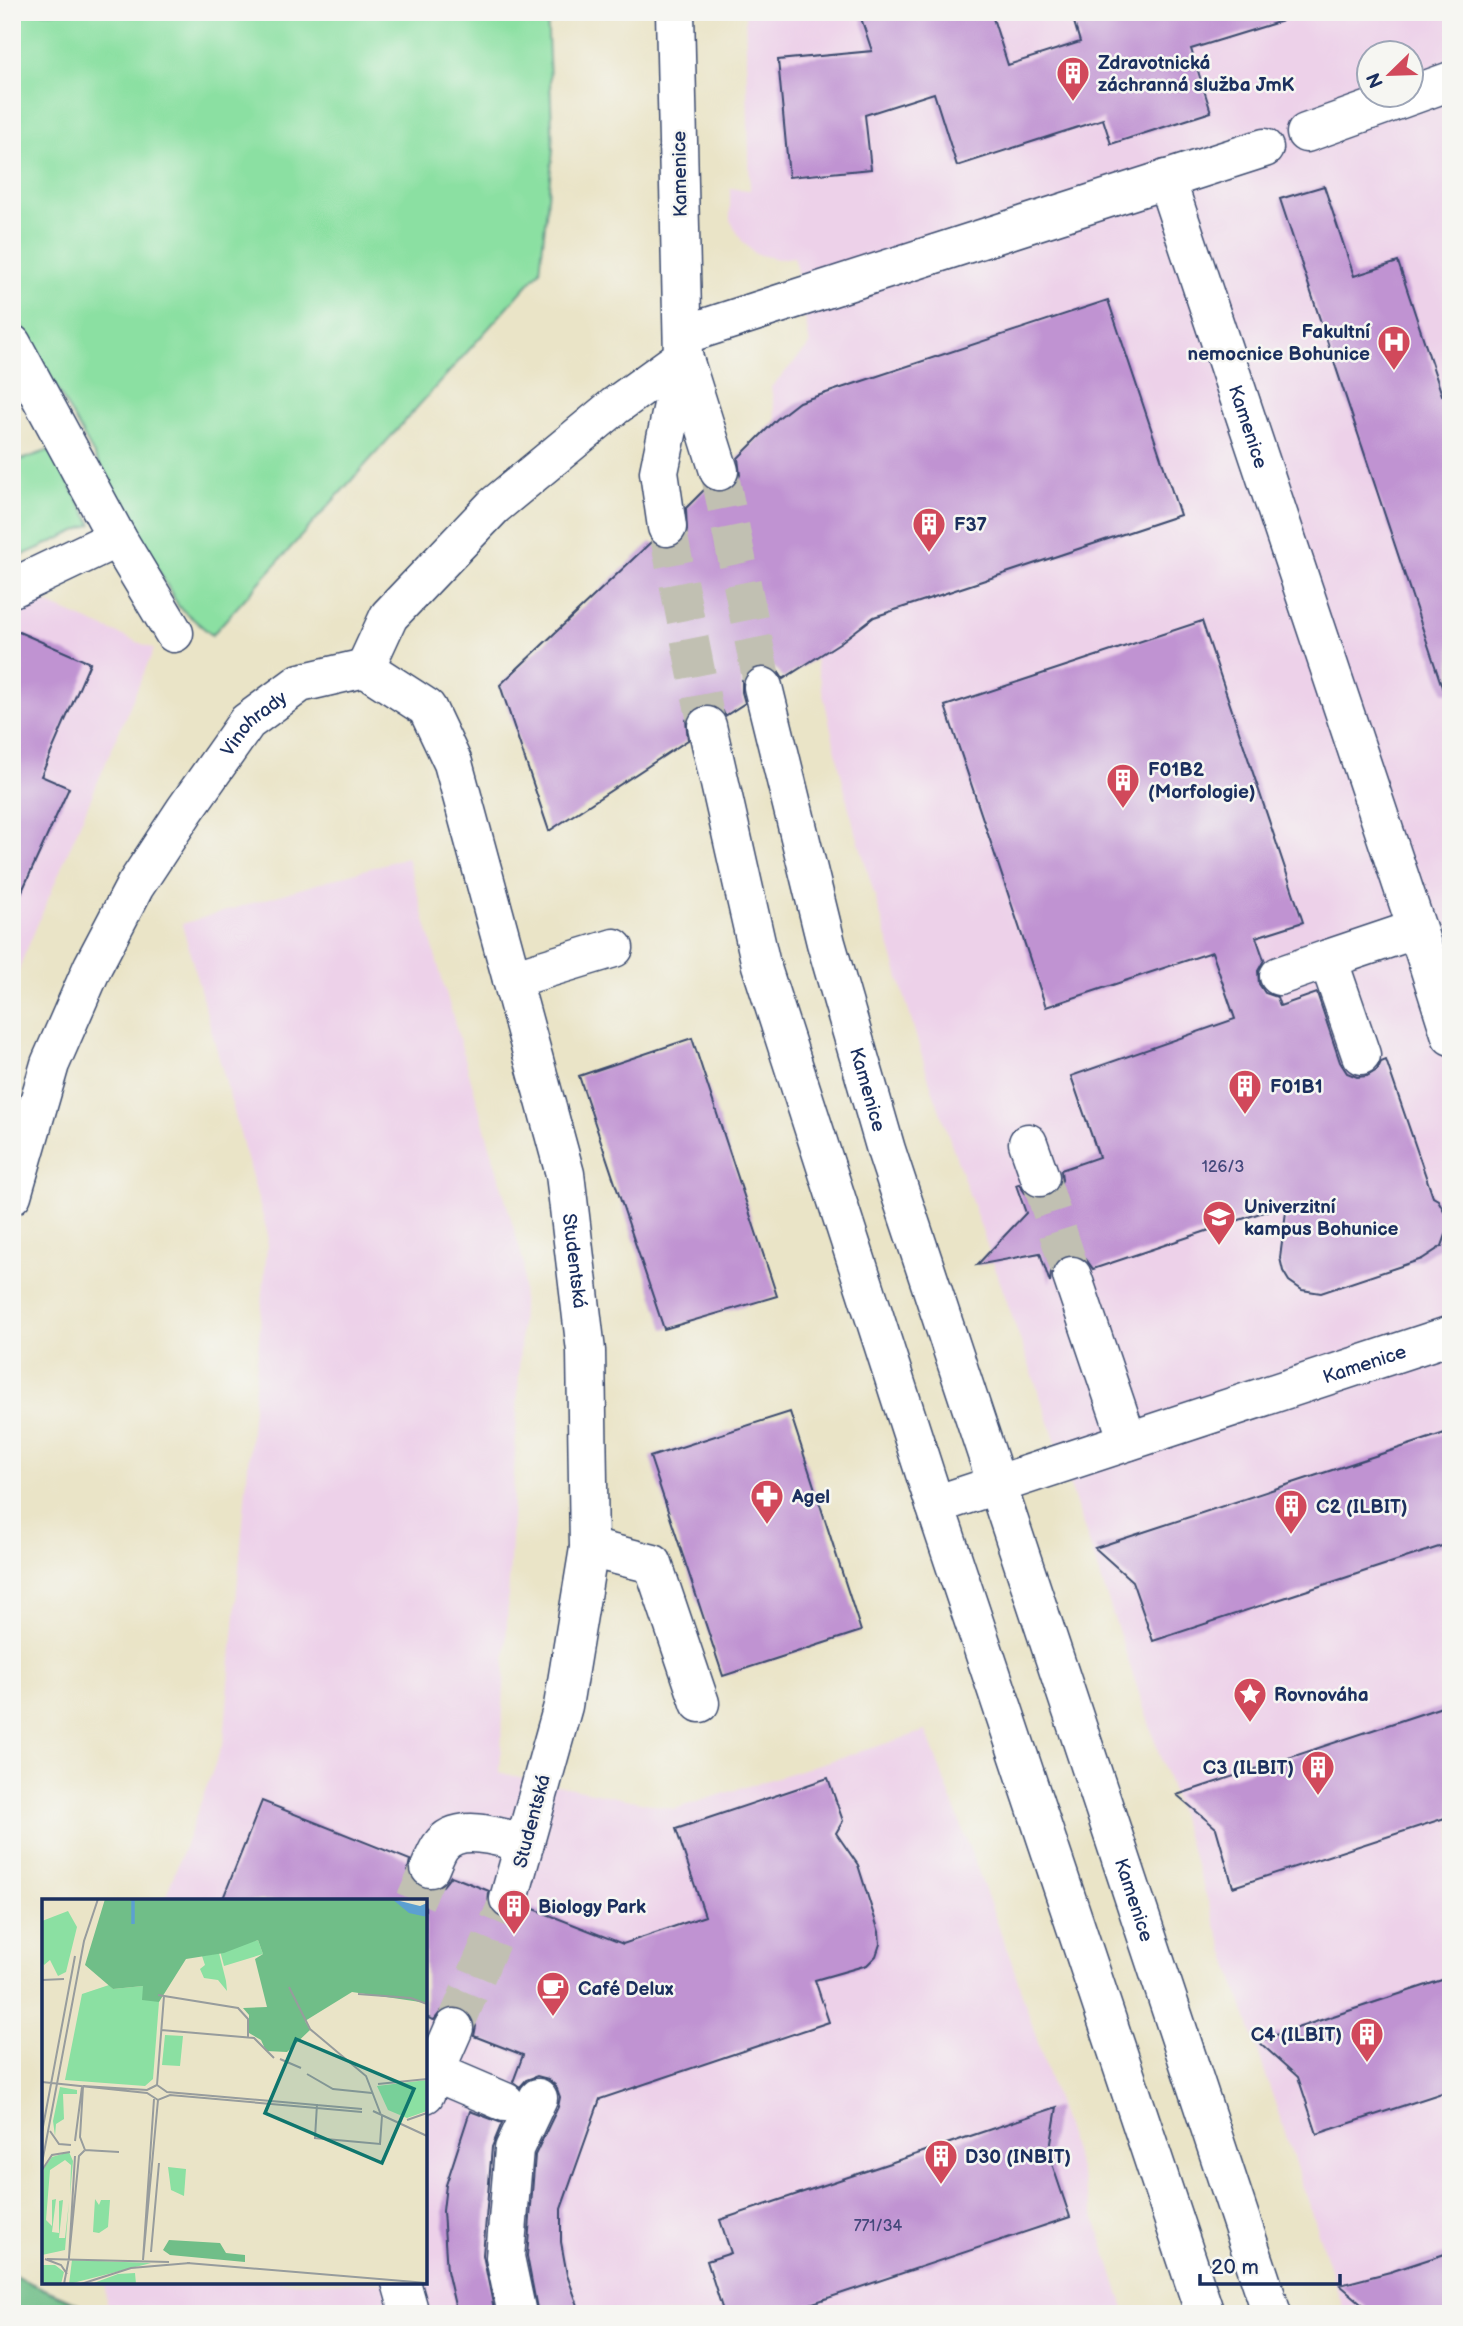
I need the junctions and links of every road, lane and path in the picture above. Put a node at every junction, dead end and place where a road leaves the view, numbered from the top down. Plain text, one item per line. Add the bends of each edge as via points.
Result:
1 (675, 12) edge
2 (1451, 81) edge
3 (1306, 133) dead end
4 (1264, 148) dead end
5 (1166, 178) junction
6 (12, 344) edge
7 (683, 346) junction
8 (719, 471) tunnel mouth
9 (667, 527) tunnel mouth
10 (117, 538) junction
11 (12, 588) edge
12 (174, 633) dead end
13 (365, 668) junction
14 (763, 687) tunnel mouth
15 (707, 726) tunnel mouth
16 (1417, 929) junction
17 (614, 948) dead end
18 (1328, 959) junction
19 (1279, 976) dead end
20 (512, 979) junction
21 (1451, 1036) edge
22 (1361, 1055) dead end
23 (12, 1195) edge
24 (1072, 1276) tunnel mouth
25 (1451, 1335) edge
26 (1128, 1441) junction
27 (997, 1486) junction
28 (935, 1505) junction
29 (589, 1548) junction
30 (700, 1703) dead end
31 (524, 1843) junction
32 (430, 1868) tunnel mouth
33 (509, 1899) tunnel mouth
34 (454, 2028) tunnel mouth
35 (430, 2083) edge
36 (402, 2284) edge
37 (410, 2314) edge
38 (517, 2314) edge
39 (1205, 2314) edge
40 (1272, 2314) edge

1 - 7 street, Kamenice
2 - 3 street
4 - 5 street
5 - 7 street
5 - 16 street, Kamenice
6 - 10 street
7 - 8 street, Kamenice
7 - 9 street, Kamenice via 659,472
7 - 13 street via 494,506 388,616
10 - 11 street
10 - 12 street
13 - 20 street, Studentská via 427,708 453,763
13 - 23 street, Vinohrady via 300,683 247,722 185,810 135,886 88,978 50,1063
14 - 27 street, Kamenice via 826,943 886,1150
15 - 28 street via 761,965
16 - 18 street
16 - 21 street, Kamenice
17 - 20 street
18 - 19 street
18 - 22 street
20 - 29 street, Studentská via 565,1174 586,1351
24 - 26 street
25 - 26 street, Kamenice
26 - 27 street, Kamenice
27 - 28 street, Kamenice
27 - 40 street, Kamenice
28 - 39 street
29 - 30 street via 653,1564
29 - 31 street, Studentská via 562,1706
31 - 32 street via 470,1832 454,1835 441,1845
31 - 33 street, Studentská
34 - 35 street
35 - 38 street via 522,2100 505,2257
36 - 37 street

